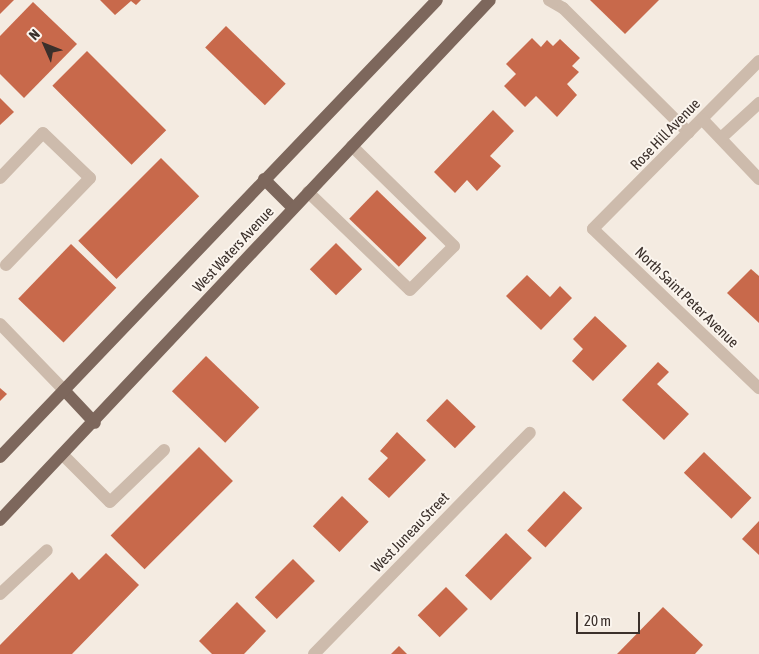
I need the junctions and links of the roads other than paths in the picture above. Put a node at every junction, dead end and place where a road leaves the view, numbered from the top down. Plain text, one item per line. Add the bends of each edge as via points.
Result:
1 (437, 0) edge
2 (490, 0) edge
3 (549, 0) edge
4 (759, 61) edge
5 (759, 103) edge
6 (702, 119) junction
7 (689, 133) junction
8 (721, 138) junction
9 (352, 146) junction
10 (0, 178) edge
11 (759, 179) edge
12 (264, 180) junction
13 (308, 192) junction
14 (293, 208) junction
15 (593, 229) joint
16 (6, 265) dead end
17 (0, 324) edge
18 (759, 388) edge
19 (64, 390) junction
20 (95, 423) junction
21 (530, 433) dead end
22 (164, 450) dead end
23 (63, 455) junction
24 (0, 457) edge
25 (0, 520) edge
26 (47, 550) dead end
27 (0, 595) edge
28 (314, 654) edge

1 - 12 main road, West Waters Avenue
2 - 9 main road, West Waters Avenue
3 - 7 street via 563,8
4 - 6 street, Rose Hill Avenue
5 - 8 street
6 - 7 street, Rose Hill Avenue
6 - 8 street
7 - 15 street, Rose Hill Avenue
8 - 11 street
9 - 13 main road, West Waters Avenue
9 - 13 street via 454,246 410,290
10 - 16 street via 43,133 90,178
12 - 14 main road
12 - 19 main road, West Waters Avenue
13 - 14 main road, West Waters Avenue
14 - 20 main road, West Waters Avenue
15 - 18 street, North Saint Peter Avenue
17 - 19 street
19 - 20 main road
19 - 24 main road, West Waters Avenue
20 - 23 main road, West Waters Avenue
21 - 28 street, West Juneau Street
22 - 23 street via 110,502
23 - 25 main road, West Waters Avenue
26 - 27 street

